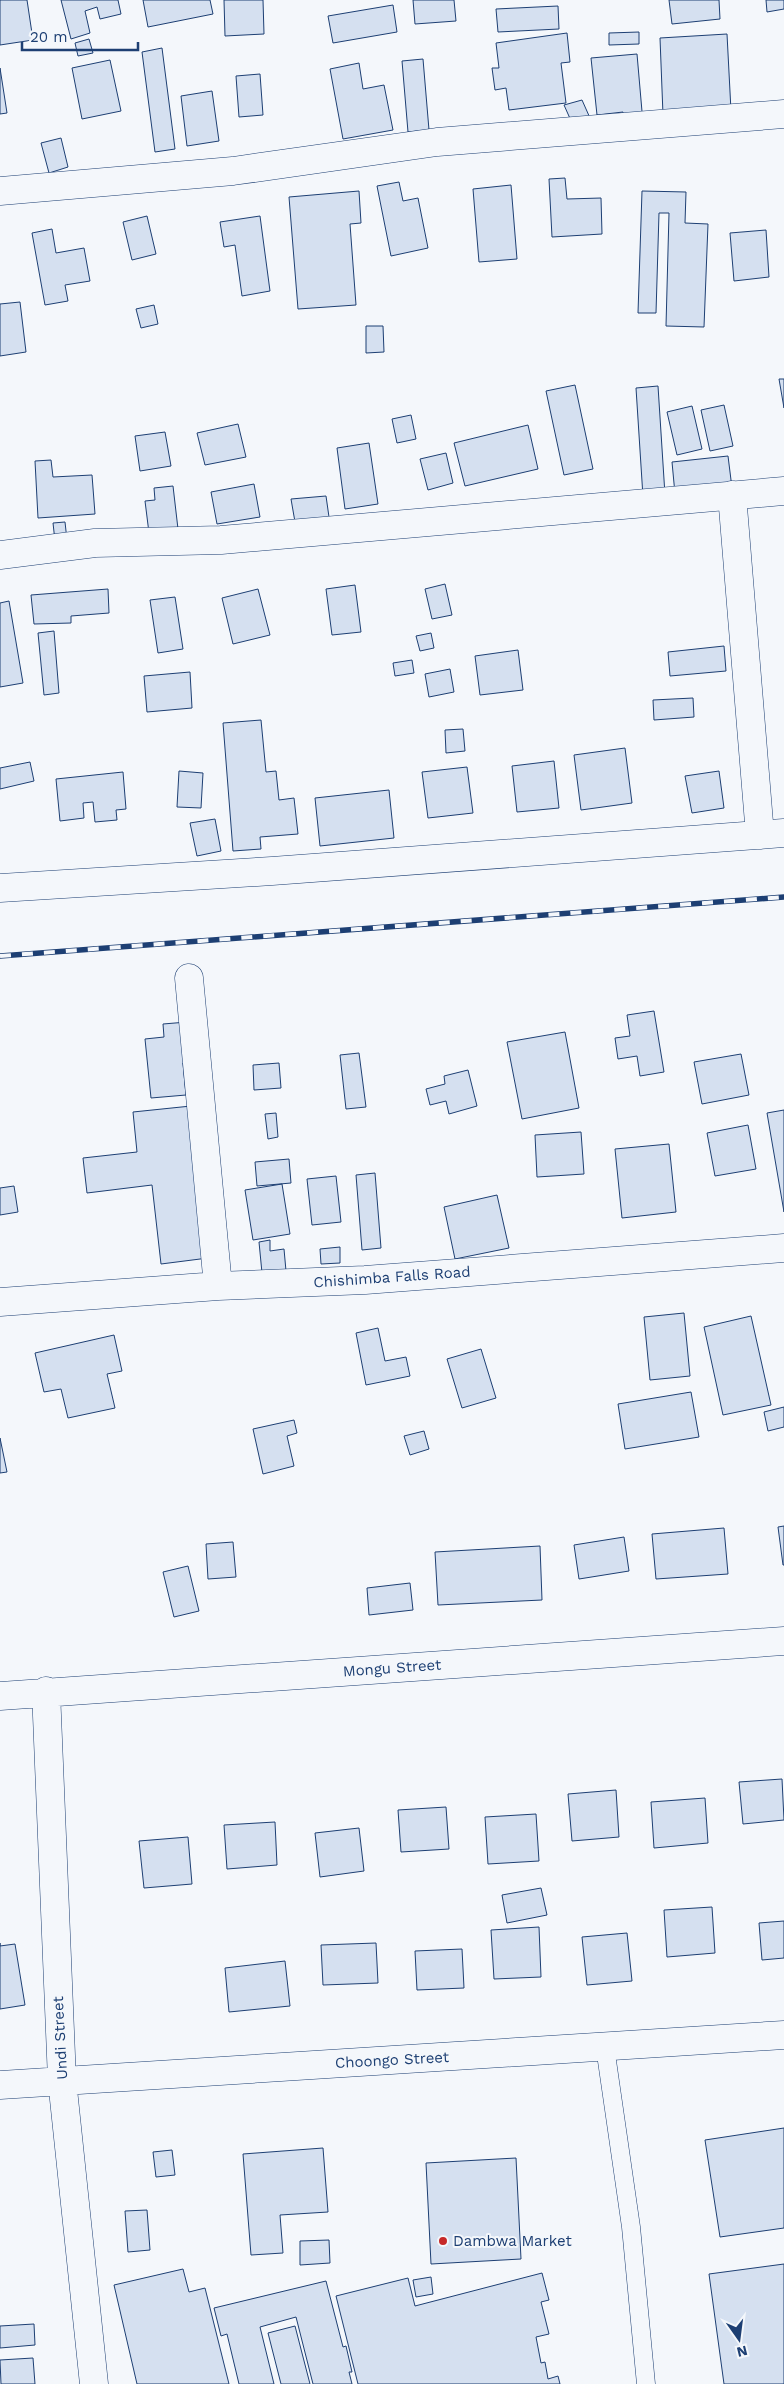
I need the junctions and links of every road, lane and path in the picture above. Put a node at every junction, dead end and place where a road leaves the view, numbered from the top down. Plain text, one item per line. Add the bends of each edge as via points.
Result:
1 (784, 114) edge
2 (0, 191) edge
3 (784, 491) edge
4 (732, 495) junction
5 (0, 555) edge
6 (772, 834) edge
7 (0, 888) edge
8 (189, 978) dead end
9 (784, 1248) edge
10 (218, 1286) junction
11 (0, 1302) edge
12 (784, 1641) edge
13 (46, 1692) junction
14 (0, 1696) edge
15 (784, 2035) edge
16 (605, 2047) junction
17 (62, 2080) junction
18 (0, 2085) edge
19 (94, 2384) edge
20 (646, 2384) edge

1 - 2 street via 438,142 233,171
3 - 4 street
4 - 5 street via 221,540 94,544
4 - 6 street
6 - 7 street
8 - 10 street
9 - 10 street, Chishimba Falls Road via 365,1280
10 - 11 street, Chishimba Falls Road
12 - 13 street, Mongu Street
13 - 14 street, Mongu Street
13 - 17 street, Undi Street
15 - 16 street, Choongo Street
16 - 17 street, Choongo Street
16 - 20 lane via 631,2227
17 - 18 street, Choongo Street
17 - 19 street, Undi Street

